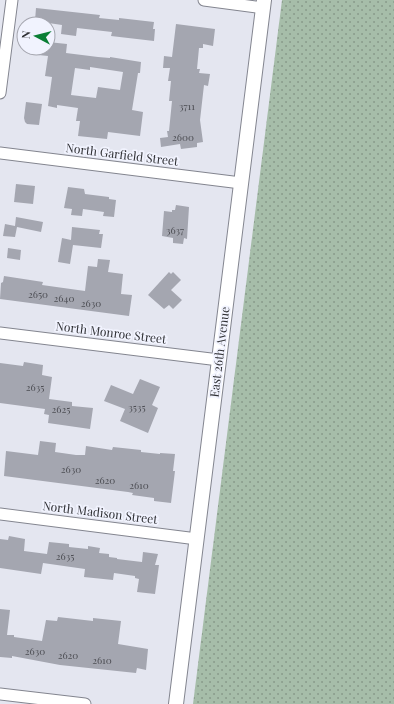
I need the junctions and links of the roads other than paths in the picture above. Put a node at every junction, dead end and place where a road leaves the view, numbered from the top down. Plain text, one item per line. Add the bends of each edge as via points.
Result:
1 (12, 0) edge
2 (204, 0) edge
3 (264, 4) edge
4 (0, 93) edge
5 (0, 153) edge
6 (241, 183) junction
7 (0, 333) edge
8 (219, 360) junction
9 (0, 514) edge
10 (197, 539) junction
11 (0, 694) edge
12 (85, 704) edge
13 (176, 704) edge

1 - 4 street
2 - 3 street
3 - 6 street, East 26th Avenue
5 - 6 street, North Garfield Street
6 - 8 street, East 26th Avenue
7 - 8 street, North Monroe Street
8 - 10 street, East 26th Avenue
9 - 10 street, North Madison Street
10 - 13 street, East 26th Avenue
11 - 12 street

